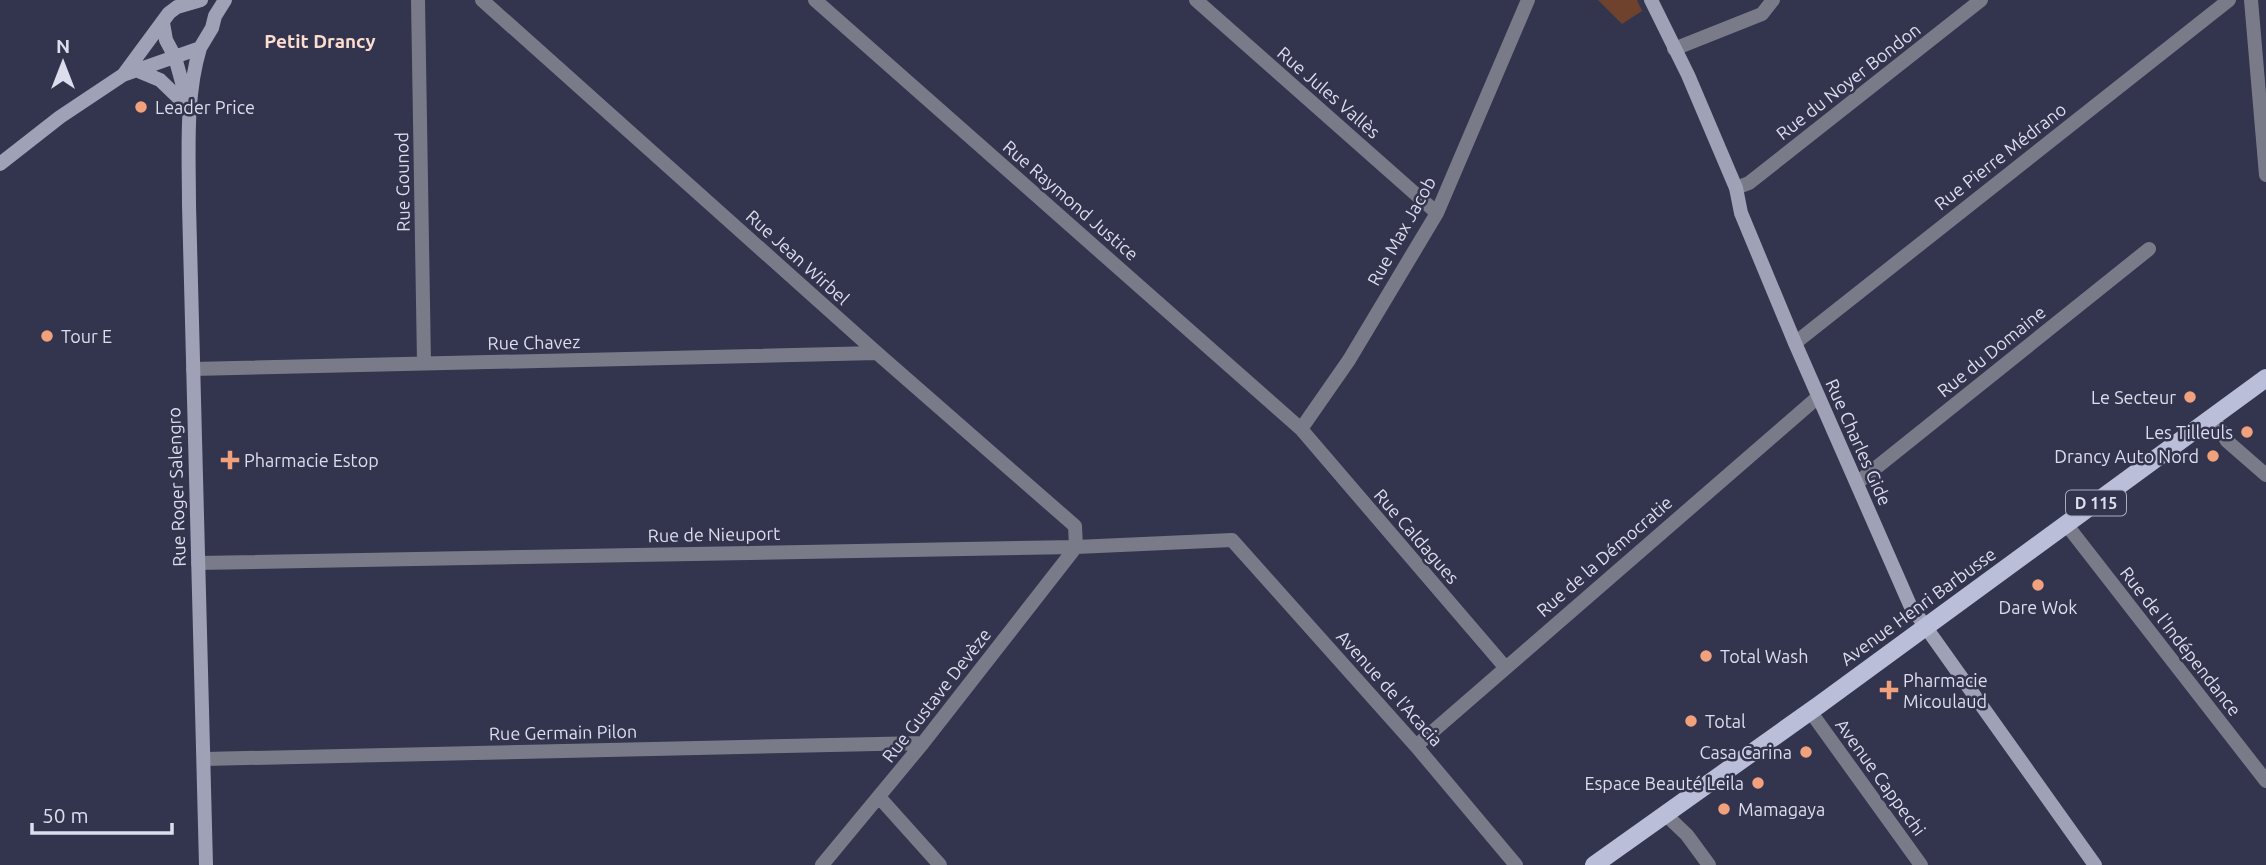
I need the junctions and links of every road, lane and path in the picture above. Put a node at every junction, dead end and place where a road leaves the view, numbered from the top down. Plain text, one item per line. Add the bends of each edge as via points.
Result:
1 (201, 0) edge
2 (225, 0) edge
3 (418, 0) edge
4 (482, 0) edge
5 (815, 0) edge
6 (1196, 0) edge
7 (1528, 0) edge
8 (1651, 0) edge
9 (1773, 0) edge
10 (1981, 0) edge
11 (2229, 0) edge
12 (2251, 0) edge
13 (178, 4) edge
14 (215, 16) junction
15 (163, 23) junction
16 (200, 48) junction
17 (1674, 49) junction
18 (175, 57) junction
19 (130, 73) junction
20 (189, 109) junction
21 (0, 164) edge
22 (2266, 175) edge
23 (1736, 188) junction
24 (1437, 213) junction
25 (2149, 249) dead end
26 (1795, 343) junction
27 (877, 353) junction
28 (424, 363) junction
29 (193, 369) junction
30 (2266, 378) edge
31 (1818, 397) junction
32 (2213, 417) junction
33 (1301, 429) junction
34 (2266, 475) edge
35 (1857, 483) junction
36 (2066, 524) junction
37 (1232, 540) joint
38 (1076, 547) junction
39 (198, 563) junction
40 (1925, 626) junction
41 (1504, 667) junction
42 (1810, 711) junction
43 (923, 743) junction
44 (1416, 746) junction
45 (204, 759) junction
46 (2266, 781) edge
47 (879, 797) junction
48 (1665, 814) junction
49 (206, 865) edge
50 (822, 865) edge
51 (940, 865) edge
52 (1516, 865) edge
53 (1594, 865) edge
54 (1709, 865) edge
55 (1921, 865) edge
56 (2095, 865) edge

1 - 13 main road
1 - 14 main road
2 - 14 main road
3 - 28 street, Rue Gounod
4 - 27 street, Rue Jean Wirbel
5 - 33 street, Rue Raymond Justice
6 - 24 street, Rue Jules Vallès
7 - 24 street, Rue Max Jacob
8 - 17 main road, Rue Charles Gide
9 - 17 street via 1762,13
10 - 23 street, Rue du Noyer Bondon via 1749,183
11 - 26 street, Rue Pierre Médrano
12 - 22 street
13 - 15 main road
14 - 16 main road
15 - 18 main road
15 - 19 main road
16 - 18 main road
16 - 20 main road, Rue Roger Salengro
17 - 23 main road, Rue Charles Gide
18 - 19 main road
18 - 20 main road, Rue Roger Salengro
19 - 20 main road via 160,80
19 - 21 main road via 60,117
20 - 29 main road, Rue Roger Salengro
23 - 26 main road, Rue Charles Gide via 1741,213
24 - 33 street, Rue Max Jacob via 1349,360
25 - 35 street, Rue du Domaine
26 - 31 main road, Rue Charles Gide
27 - 28 street, Rue Chavez
27 - 38 street, Rue Jean Wirbel via 1075,526
28 - 29 street, Rue Chavez
29 - 39 main road, Rue Roger Salengro
30 - 32 main road, Avenue Henri Barbusse / D 115
31 - 35 main road, Rue Charles Gide
31 - 41 street, Rue de la Démocratie
32 - 34 street via 2227,441
32 - 36 main road, Avenue Henri Barbusse / D 115
33 - 41 street, Rue Caldagues
35 - 40 main road, Rue Charles Gide via 1910,605
36 - 40 main road, Avenue Henri Barbusse / D 115
36 - 46 street, Rue de l'Indépendance
37 - 38 street, Rue de Nieuport
37 - 44 street, Avenue de l'Acacia
38 - 39 street, Rue de Nieuport
38 - 43 street, Rue Gustave Devèze
39 - 45 main road, Rue Roger Salengro
40 - 42 main road, Avenue Henri Barbusse / D 115
40 - 56 main road, Rue Charles Gide
41 - 44 street, Rue de la Démocratie
42 - 48 main road, Avenue Henri Barbusse / D 115
42 - 55 street, Avenue Cappechi
43 - 45 street, Rue Germain Pilon
43 - 47 street, Rue Gustave Devèze
44 - 52 street, Avenue de l'Acacia
45 - 49 main road, Rue Roger Salengro
47 - 50 street, Rue Gustave Devèze
47 - 51 street
48 - 53 main road, Avenue Henri Barbusse / D 115
48 - 54 street

